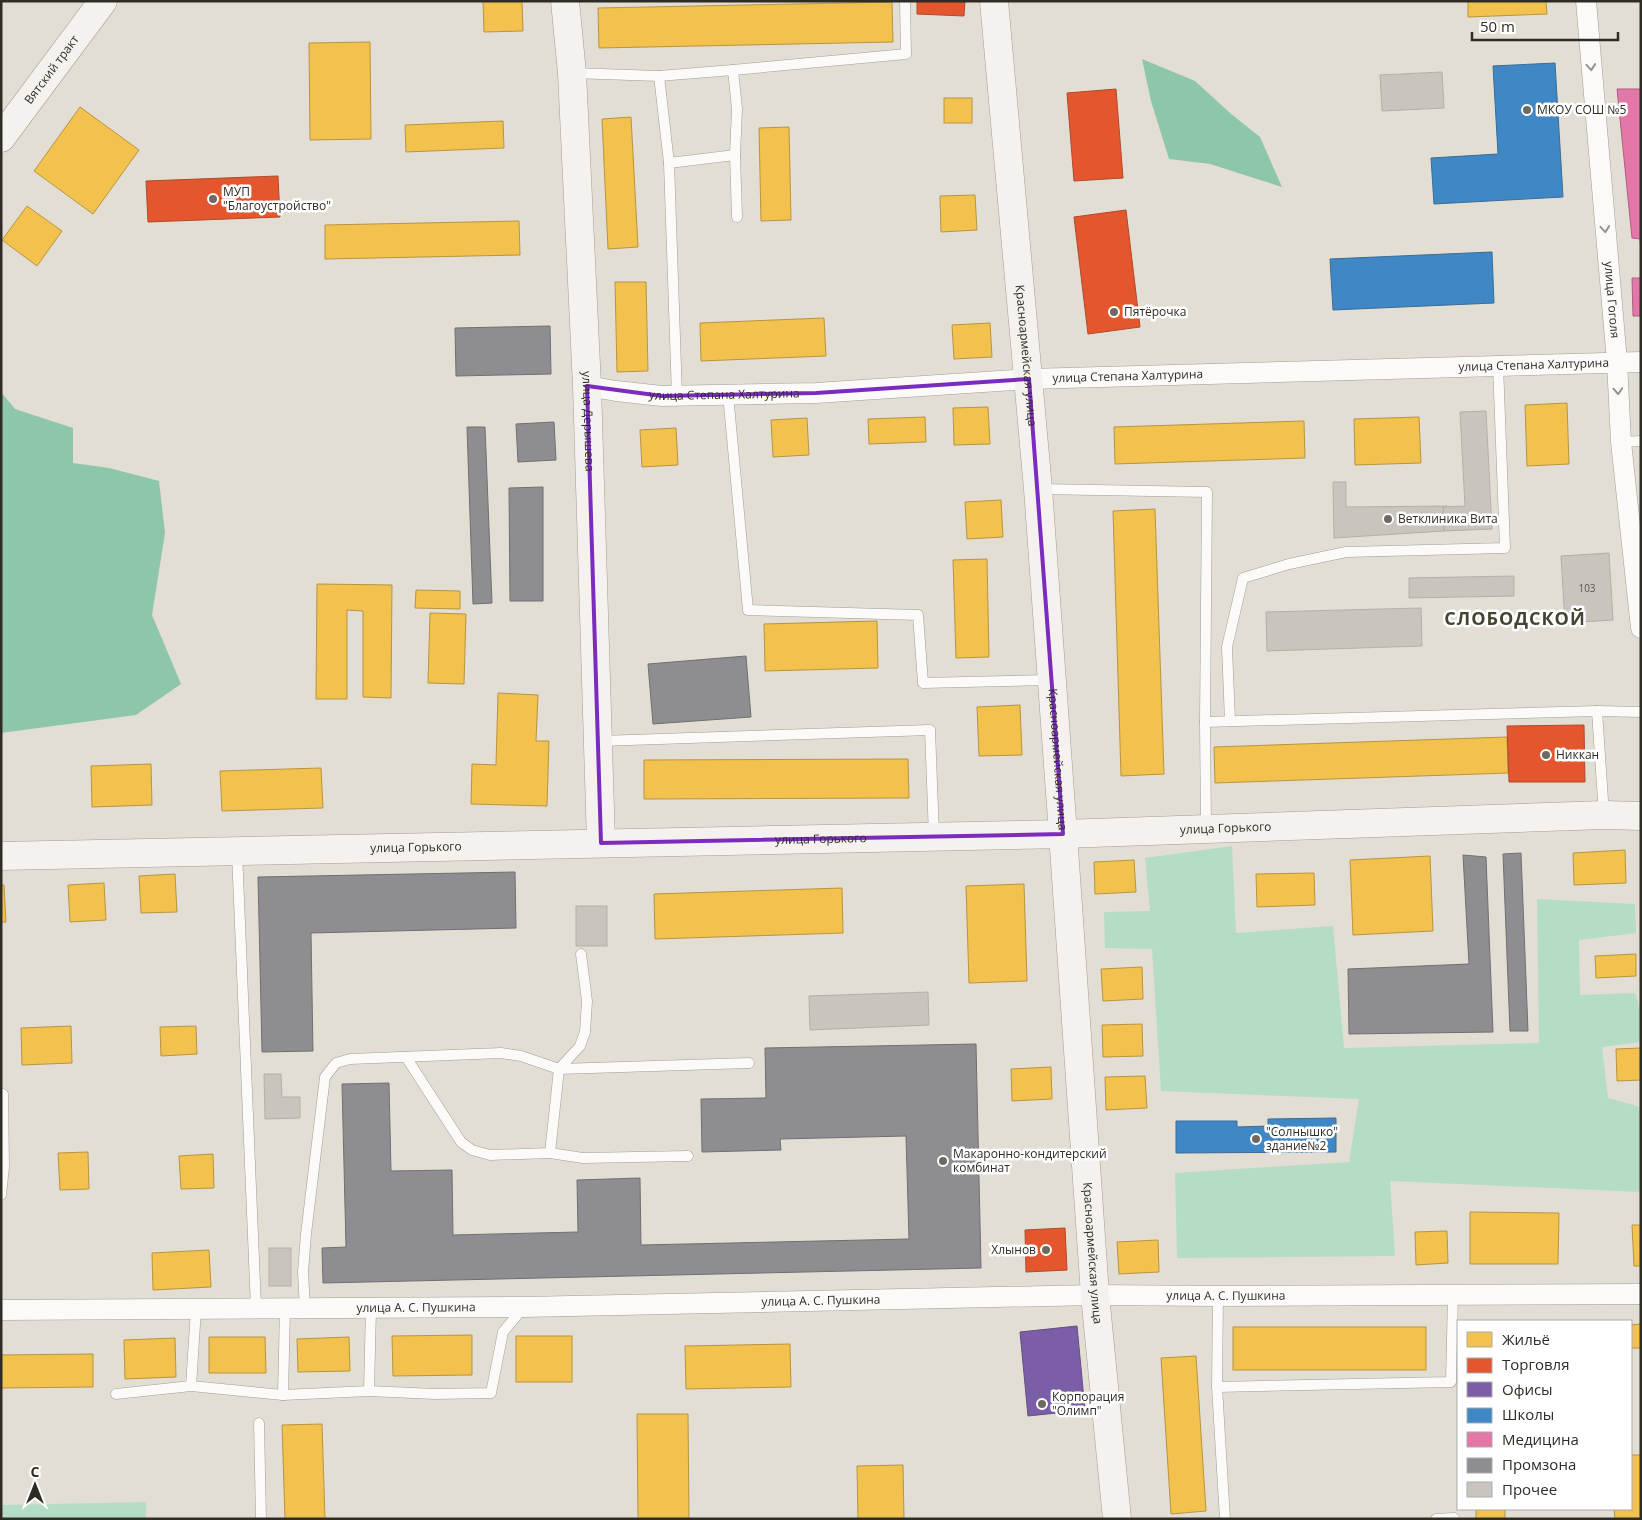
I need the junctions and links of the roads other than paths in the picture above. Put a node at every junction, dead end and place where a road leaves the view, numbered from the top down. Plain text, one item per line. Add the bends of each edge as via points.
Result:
1 (103, 1) edge
2 (565, 1) edge
3 (905, 1) edge
4 (994, 1) edge
5 (1586, 1) edge
6 (733, 70) junction
7 (572, 73) junction
8 (659, 76) junction
9 (1, 138) edge
10 (735, 155) junction
11 (669, 163) junction
12 (737, 217) dead end
13 (1617, 362) junction
14 (1641, 362) edge
15 (1498, 365) junction
16 (1029, 379) junction
17 (587, 386) junction
18 (728, 394) junction
19 (677, 396) junction
20 (1631, 442) edge
21 (1038, 489) junction
22 (1641, 628) edge
23 (1052, 680) junction
24 (1596, 711) junction
25 (1641, 712) edge
26 (1230, 721) junction
27 (1205, 722) junction
28 (598, 741) junction
29 (1604, 815) junction
30 (1641, 816) edge
31 (1206, 830) junction
32 (1064, 834) junction
33 (934, 837) junction
34 (601, 843) junction
35 (237, 851) junction
36 (1, 856) edge
37 (581, 954) dead end
38 (406, 1057) junction
39 (749, 1063) dead end
40 (559, 1068) junction
41 (3, 1094) dead end
42 (550, 1153) junction
43 (688, 1156) dead end
44 (1, 1195) edge
45 (1641, 1294) edge
46 (1095, 1295) junction
47 (1453, 1295) junction
48 (1218, 1296) junction
49 (523, 1307) junction
50 (256, 1308) junction
51 (285, 1308) junction
52 (305, 1308) junction
53 (371, 1308) junction
54 (196, 1309) junction
55 (1, 1310) edge
56 (191, 1386) junction
57 (1217, 1387) junction
58 (369, 1391) junction
59 (116, 1394) dead end
60 (283, 1395) junction
61 (259, 1423) dead end
62 (1454, 1518) edge
63 (261, 1519) edge
64 (1118, 1519) edge
65 (1225, 1519) edge
66 (1436, 1519) edge

1 - 9 street, Вятский тракт
2 - 7 street, улица Дерышева
3 - 6 lane via 906,54
4 - 16 street, Красноармейская улица
5 -> 13 street, улица Гоголя
6 - 8 lane
6 - 10 lane via 737,109
7 - 8 lane
7 - 17 street, улица Дерышева
8 - 11 lane
10 - 11 lane
10 - 12 lane
11 - 19 lane
13 - 14 street, улица Степана Халтурина
13 - 15 street, улица Степана Халтурина
13 -> 20 street, улица Гоголя
15 - 16 street, улица Степана Халтурина
15 - 26 lane via 1505,548 1346,552 1243,578 1227,647
16 - 18 street, улица Степана Халтурина via 816,393
16 - 21 street, Красноармейская улица
17 - 19 street, улица Степана Халтурина
17 - 28 street, улица Дерышева
18 - 19 street, улица Степана Халтурина
18 - 23 lane via 748,610 918,615 923,683
20 - 22 street, улица Гоголя
21 - 23 street, Красноармейская улица
21 - 27 lane via 1207,492
23 - 32 street, Красноармейская улица
24 - 25 lane
24 - 26 lane
24 - 29 lane
26 - 27 lane
27 - 31 lane
28 - 33 lane via 930,730
28 - 34 street, улица Дерышева
29 - 30 street, улица Горького
29 - 31 street, улица Горького
31 - 32 street, улица Горького
32 - 33 street, улица Горького
32 - 46 street, Красноармейская улица
33 - 34 street, улица Горького
34 - 35 street, улица Горького
35 - 36 street, улица Горького
35 - 50 lane
37 - 40 lane via 587,1001 585,1032 580,1046
38 - 40 lane via 501,1053
38 - 42 lane via 461,1142 472,1150 490,1155
38 - 52 lane via 350,1059 336,1063 325,1077 306,1234
39 - 40 lane
40 - 42 lane
41 - 44 lane
42 - 43 lane via 583,1158
45 - 47 street, улица А. С. Пушкина
46 - 48 street, улица А. С. Пушкина
46 - 49 street, улица А. С. Пушкина
46 - 64 street, Красноармейская улица
47 - 48 street, улица А. С. Пушкина
47 - 57 lane via 1451,1382
48 - 57 lane
49 - 53 street, улица А. С. Пушкина
49 - 58 lane via 503,1332 491,1393
50 - 51 street, улица А. С. Пушкина
50 - 54 street, улица А. С. Пушкина
51 - 52 street, улица А. С. Пушкина
51 - 60 lane
52 - 53 street, улица А. С. Пушкина
53 - 58 lane
54 - 55 street, улица А. С. Пушкина
54 - 56 lane
56 - 59 lane
56 - 60 lane
57 - 65 lane
58 - 60 lane
61 - 63 lane
62 - 66 lane

